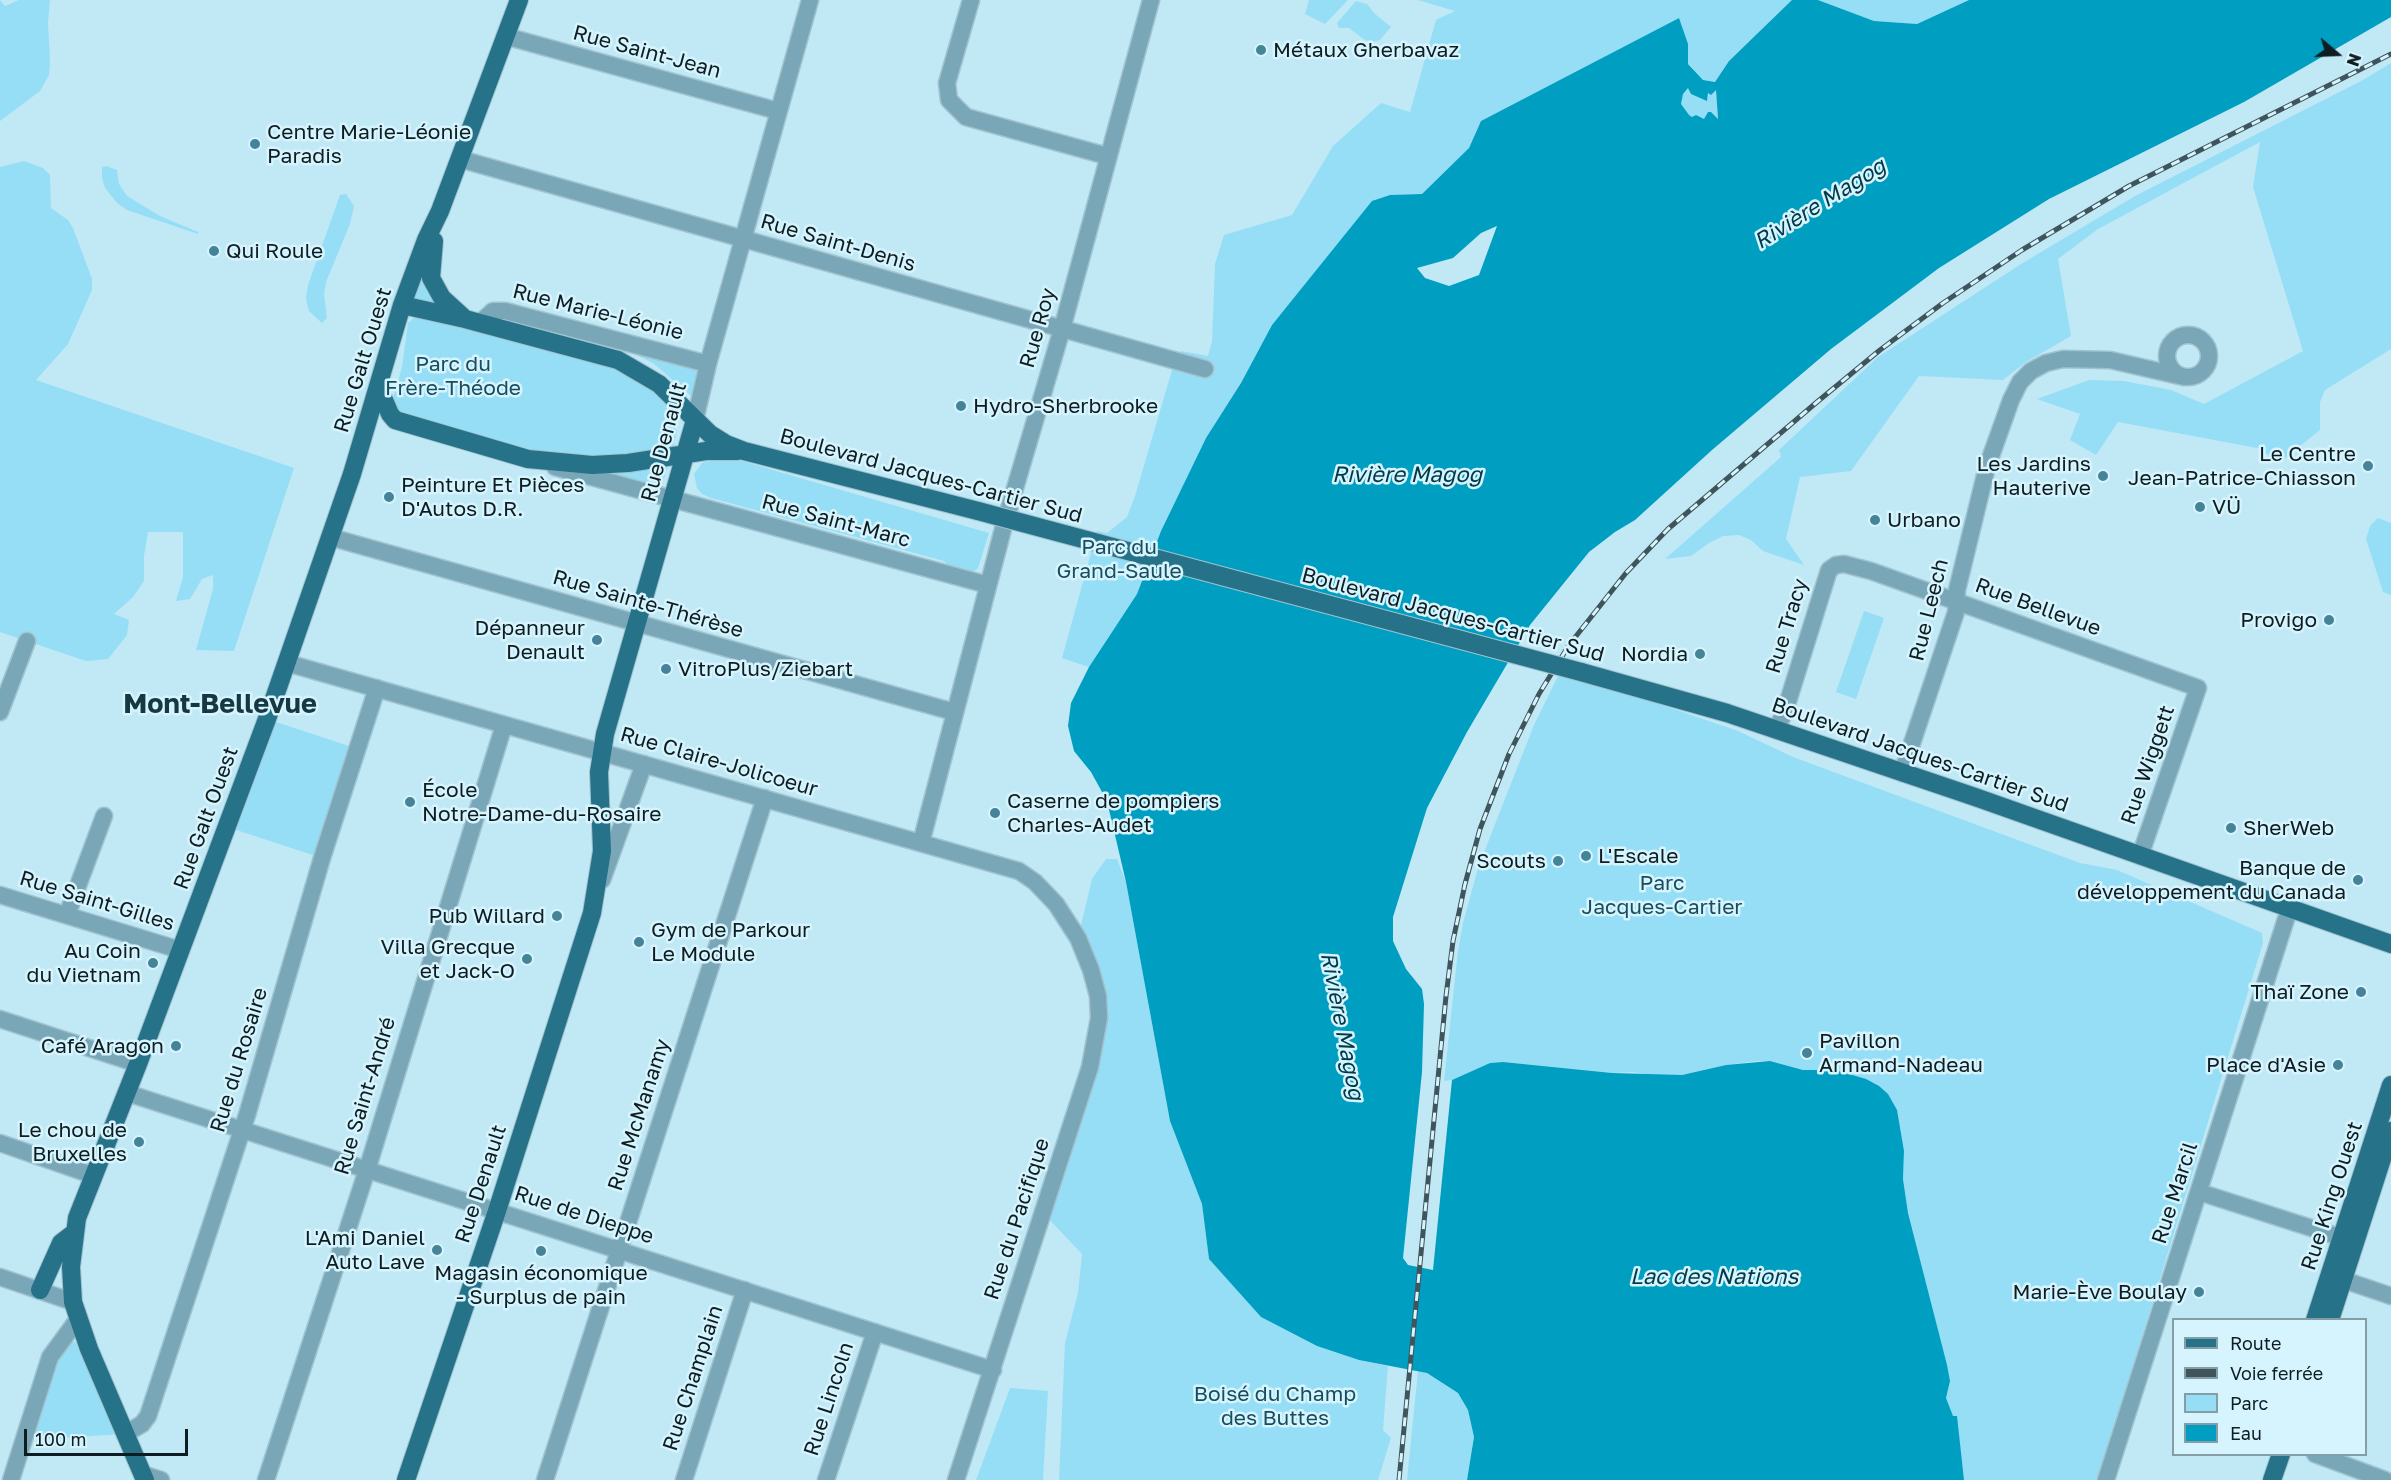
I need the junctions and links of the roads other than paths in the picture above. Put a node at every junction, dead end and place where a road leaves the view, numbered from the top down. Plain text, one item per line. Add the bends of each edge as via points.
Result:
1 (519, 0) edge
2 (810, 0) edge
3 (971, 0) edge
4 (1151, 0) edge
5 (505, 36) junction
6 (778, 111) junction
7 (1107, 156) junction
8 (460, 159) junction
9 (440, 211) junction
10 (742, 240) junction
11 (402, 305) junction
12 (473, 321) junction
13 (1062, 329) junction
14 (708, 364) junction
15 (1205, 369) dead end
16 (2184, 377) dead end
17 (378, 386) junction
18 (695, 420) junction
19 (744, 451) junction
20 (686, 454) junction
21 (528, 459) junction
22 (672, 500) junction
23 (330, 537) junction
24 (1829, 570) joint
25 (988, 585) junction
26 (1956, 602) junction
27 (635, 624) junction
28 (27, 641) dead end
29 (287, 663) junction
30 (377, 688) junction
31 (2198, 688) joint
32 (0, 712) edge
33 (954, 712) junction
34 (504, 725) junction
35 (1776, 730) junction
36 (602, 752) junction
37 (644, 764) junction
38 (1902, 773) junction
39 (765, 798) junction
40 (104, 816) dead end
41 (921, 843) junction
42 (2140, 856) junction
43 (0, 895) edge
44 (595, 901) junction
45 (66, 915) junction
46 (2286, 919) junction
47 (2391, 944) edge
48 (180, 950) junction
49 (2391, 957) edge
50 (1091, 970) joint
51 (0, 1019) edge
52 (138, 1064) junction
53 (2391, 1085) edge
54 (127, 1093) junction
55 (242, 1129) junction
56 (2391, 1131) edge
57 (0, 1143) edge
58 (368, 1170) junction
59 (92, 1175) junction
60 (2199, 1192) junction
61 (497, 1211) junction
62 (74, 1233) junction
63 (2349, 1240) junction
64 (619, 1250) junction
65 (0, 1277) edge
66 (2337, 1277) junction
67 (40, 1290) junction
68 (745, 1290) junction
69 (2391, 1296) edge
70 (76, 1311) junction
71 (2316, 1318) edge
72 (2330, 1318) edge
73 (875, 1332) junction
74 (61, 1343) junction
75 (89, 1349) junction
76 (993, 1370) junction
77 (125, 1434) junction
78 (2281, 1456) edge
79 (2317, 1456) edge
80 (144, 1477) edge
81 (12, 1480) edge
82 (161, 1480) edge
83 (266, 1480) edge
84 (406, 1480) edge
85 (545, 1480) edge
86 (684, 1480) edge
87 (826, 1480) edge
88 (956, 1480) edge
89 (2106, 1480) edge
90 (2272, 1480) edge
91 (2385, 1480) edge

1 - 5 main road, Rue Galt Ouest
2 - 6 street, Rue Denault
3 - 7 street via 947,83 949,100 966,117
4 - 7 street, Rue Roy
5 - 6 street, Rue Saint-Jean
5 - 8 main road, Rue Galt Ouest
6 - 10 street, Rue Denault
7 - 13 street, Rue Roy
8 - 9 main road, Rue Galt Ouest
8 - 10 street, Rue Saint-Denis
9 - 11 main road, Rue Galt Ouest
9 - 12 main road via 431,278 442,298
10 - 13 street, Rue Saint-Denis
10 - 14 street, Rue Denault
11 - 12 main road, Rue Marie-Léonie
11 - 17 main road, Rue Galt Ouest
12 - 14 street, Rue Marie-Léonie via 493,311 505,311
12 - 18 main road, Rue Marie-Léonie via 618,360 659,384
13 - 15 street, Rue Saint-Denis
13 - 25 street, Rue Roy
14 - 18 street, Rue Denault
16 - 26 street, Rue Leech via 2093,359 2063,359 2031,371 2011,400 1987,467
17 - 21 main road, Boulevard Jacques-Cartier Sud via 395,420
17 - 23 main road, Rue Galt Ouest
18 - 19 main road, Boulevard Jacques-Cartier Sud via 710,434
18 - 20 main road, Rue Denault
19 - 20 main road, Boulevard Jacques-Cartier Sud
19 - 35 main road, Boulevard Jacques-Cartier Sud, bridge via 1581,672
20 - 21 main road, Boulevard Jacques-Cartier Sud via 592,465
20 - 22 main road, Rue Denault
21 - 22 street, Rue Saint-Marc
22 - 25 street, Rue Saint-Marc
22 - 27 main road, Rue Denault
23 - 27 street, Rue Sainte-Thérèse
23 - 29 main road, Rue Galt Ouest
24 - 26 street, Rue Bellevue via 1836,565 1851,565
24 - 35 street, Rue Tracy
25 - 33 street, Rue Roy
26 - 31 street, Rue Bellevue
26 - 38 street, Rue Leech via 1956,612
27 - 33 street, Rue Sainte-Thérèse
27 - 36 main road, Rue Denault
28 - 32 street
29 - 30 street, Rue Claire-Jolicoeur
29 - 48 main road, Rue Galt Ouest
30 - 34 street, Rue Claire-Jolicoeur
30 - 55 street, Rue du Rosaire
31 - 42 street, Rue Wiggett
33 - 41 street, Rue Roy
34 - 36 street, Rue Claire-Jolicoeur
34 - 58 street, Rue Saint-André
35 - 38 main road, Boulevard Jacques-Cartier Sud
36 - 37 street, Rue Claire-Jolicoeur
36 - 44 main road, Rue Denault via 598,772 602,851
37 - 39 street, Rue Claire-Jolicoeur
37 - 44 street, Rue Denault
38 - 42 main road, Boulevard Jacques-Cartier Sud
39 - 41 street, Rue Claire-Jolicoeur
39 - 64 street, Rue McManamy
40 - 45 street
41 - 50 street, Rue Claire-Jolicoeur via 1019,872 1035,882 1056,904 1078,938
42 - 46 main road, Boulevard Jacques-Cartier Sud via 2157,873
42 - 47 main road, Boulevard Jacques-Cartier Sud
43 - 45 street, Rue Saint-Gilles
44 - 61 main road, Rue Denault
45 - 48 street, Rue Saint-Gilles
46 - 49 main road, Boulevard Jacques-Cartier Sud
46 - 60 street, Rue Marcil
48 - 52 main road, Rue Galt Ouest
50 - 76 street, Rue du Pacifique via 1099,1018 1090,1067
51 - 52 street
52 - 54 main road, Rue Galt Ouest
53 - 63 main road, Rue King Ouest
54 - 55 street, Rue de Dieppe
54 - 59 main road, Rue Galt Ouest
55 - 58 street, Rue de Dieppe
55 - 77 street, Rue du Rosaire via 148,1416
56 - 63 main road, Rue King Ouest
57 - 59 street
58 - 61 street, Rue de Dieppe
58 - 83 street, Rue Saint-André
59 - 62 main road, Rue Galt Ouest
60 - 63 street
60 - 89 street, Rue Marcil
61 - 64 street, Rue de Dieppe
61 - 84 main road, Rue Denault
62 - 67 main road via 61,1243
62 - 70 main road, Rue Galt Ouest via 71,1267
63 - 66 main road, Rue King Ouest
64 - 68 street, Rue de Dieppe
64 - 85 street, Rue McManamy
65 - 67 street
66 - 69 street
66 - 71 main road, Rue King Ouest
66 - 72 main road, Rue King Ouest
67 - 70 street
68 - 73 street, Rue de Dieppe
68 - 86 street, Rue Champlain
70 - 74 street
70 - 75 main road, Rue Galt Ouest
73 - 76 street, Rue de Dieppe
73 - 87 street, Rue Lincoln
74 - 75 street via 75,1342
74 - 81 street via 50,1357
75 - 77 main road, Rue Galt Ouest
76 - 88 street, Rue du Pacifique
77 - 80 main road, Rue Galt Ouest
78 - 90 main road
79 - 91 street
80 - 82 street

